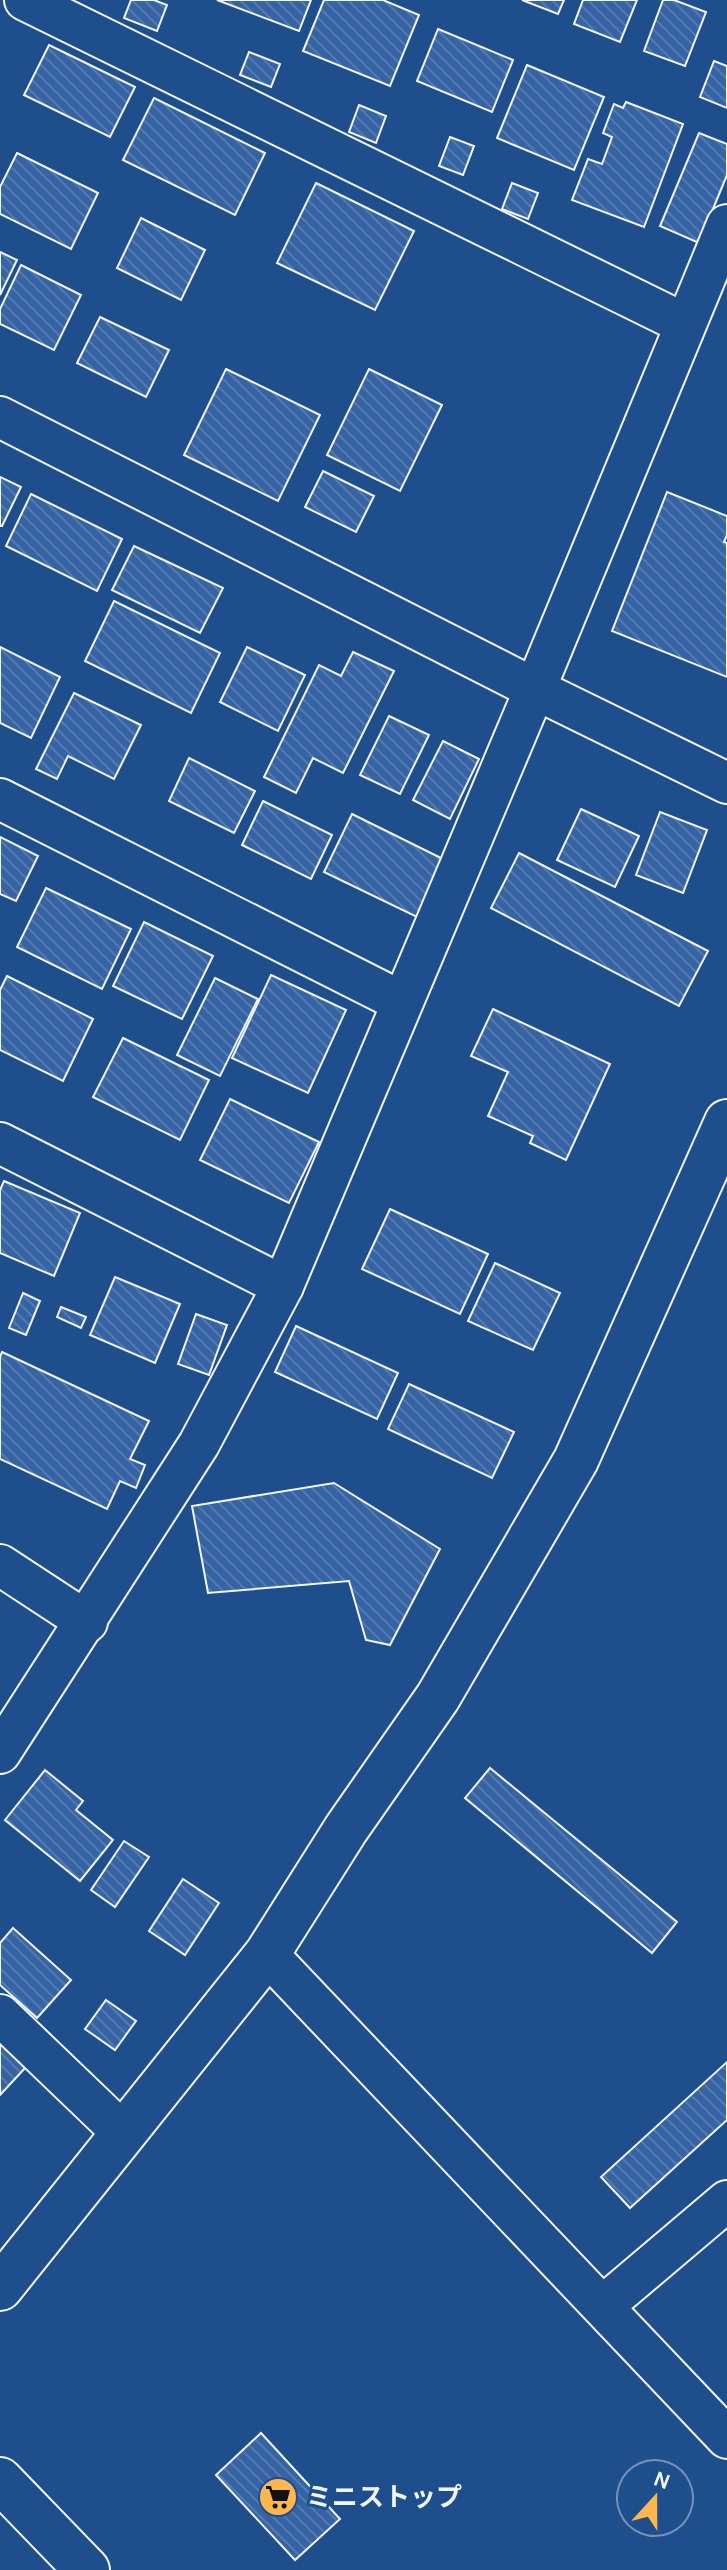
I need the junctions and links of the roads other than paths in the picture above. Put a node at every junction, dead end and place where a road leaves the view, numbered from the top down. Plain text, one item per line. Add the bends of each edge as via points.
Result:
1 (25, 0) edge
2 (727, 225) edge
3 (685, 324) junction
4 (0, 417) edge
5 (535, 689) junction
6 (727, 783) edge
7 (0, 799) edge
8 (402, 1002) junction
9 (727, 1122) edge
10 (0, 1143) edge
11 (283, 1286) junction
12 (0, 1565) edge
13 (87, 1622) junction
14 (0, 1753) edge
15 (267, 1954) junction
16 (0, 2015) edge
17 (124, 2134) junction
18 (727, 2201) edge
19 (0, 2288) edge
20 (603, 2306) junction
21 (727, 2438) edge
22 (0, 2480) edge
23 (87, 2570) edge

1 - 3 street
2 - 3 street
3 - 5 street
4 - 5 street
5 - 6 street
5 - 8 street
7 - 8 street
8 - 11 street
9 - 15 street via 576,1460 438,1697
10 - 11 street
11 - 13 street via 199,1444
12 - 13 street
13 - 14 street
15 - 17 street
15 - 20 street
16 - 17 street
17 - 19 street
18 - 20 street
20 - 21 street
22 - 23 street

